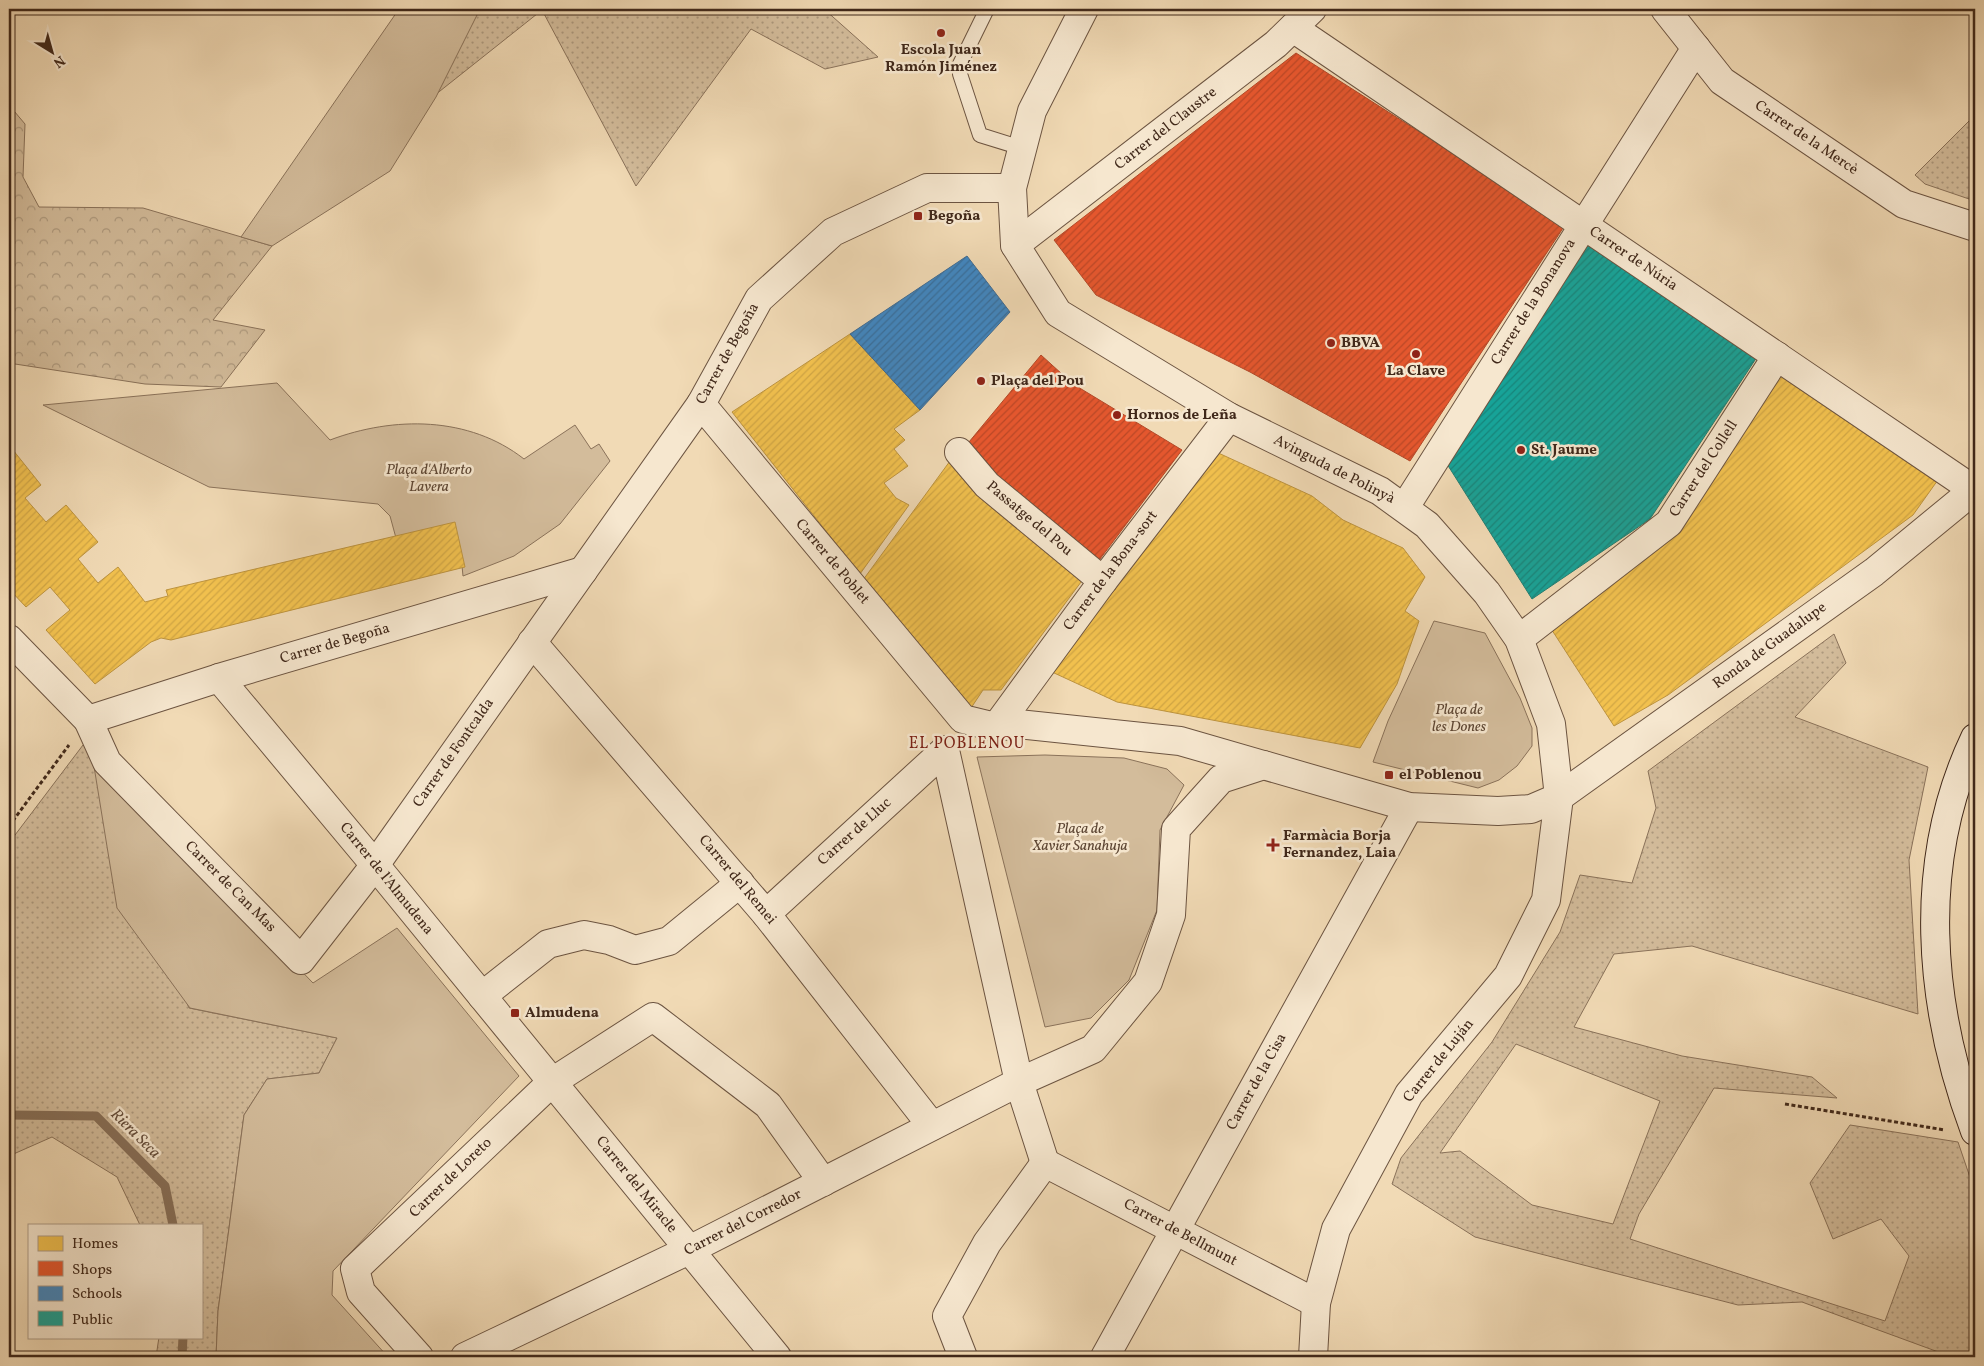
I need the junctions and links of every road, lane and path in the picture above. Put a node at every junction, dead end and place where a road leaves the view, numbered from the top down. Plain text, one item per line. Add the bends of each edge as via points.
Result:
1 (987, 9) edge
2 (1084, 9) edge
3 (1666, 9) edge
4 (1302, 18) edge
5 (1696, 48) junction
6 (1022, 148) junction
7 (1012, 188) junction
8 (1583, 224) junction
9 (1975, 228) edge
10 (1015, 244) junction
11 (1777, 356) junction
12 (701, 404) junction
13 (1229, 417) junction
14 (960, 452) dead end
15 (1974, 489) edge
16 (1405, 507) junction
17 (583, 571) junction
18 (1103, 580) junction
19 (9, 639) edge
20 (1519, 639) junction
21 (532, 642) junction
22 (219, 678) junction
23 (88, 720) junction
24 (996, 727) junction
25 (1975, 738) edge
26 (1264, 765) junction
27 (1559, 797) junction
28 (1409, 807) junction
29 (9, 826) edge
30 (375, 865) junction
31 (740, 883) junction
32 (766, 914) junction
33 (482, 996) junction
34 (552, 1082) junction
35 (1019, 1082) junction
36 (1785, 1104) dead end
37 (932, 1126) junction
38 (1947, 1131) dead end
39 (1975, 1131) edge
40 (1045, 1163) junction
41 (824, 1182) junction
42 (1175, 1231) junction
43 (689, 1250) junction
44 (1316, 1304) junction
45 (475, 1355) edge
46 (418, 1357) edge
47 (777, 1357) edge
48 (963, 1357) edge
49 (1105, 1357) edge
50 (1313, 1357) edge

1 - 6 lane via 960,64 962,82 980,135
2 - 6 street via 1032,111
3 - 5 street, Carrer de la Mercè
4 - 8 street, Carrer de Núria
4 - 10 street, Carrer del Claustre via 1276,44
5 - 8 street, Carrer de la Bonanova
5 - 9 street, Carrer de la Mercè via 1722,81 1904,204
6 - 7 street
7 - 10 street
7 - 12 street, Carrer de Begoña via 927,188 833,232 759,299
8 - 11 street, Carrer de Núria
8 - 16 street, Carrer de la Bonanova
10 - 13 street, Avinguda de Polinyà via 1058,313
11 - 15 street, Carrer de Núria
11 - 20 street, Carrer del Collell via 1670,523
12 - 17 street, Carrer de Begoña
12 - 24 street, Carrer de Poblet via 964,719
13 - 16 street, Avinguda de Polinyà via 1380,491
13 - 18 street, Carrer de la Bona-sort
14 - 18 street, Passatge del Pou via 987,485
15 - 27 street, Ronda de Guadalupe via 1874,572
16 - 20 street, Avinguda de Polinyà via 1427,526 1486,593
17 - 21 street, Carrer de Begoña
17 - 22 street, Carrer de Begoña
18 - 24 street, Carrer de la Bona-sort
19 - 23 street
20 - 27 street, Avinguda de Polinyà via 1551,724
21 - 30 street, Carrer de Fontcalda
21 - 31 street, Carrer del Remei
22 - 23 street, Carrer de Begoña
22 - 30 street, Carrer de l'Almudena
23 - 29 path
23 - 30 street, Carrer de Can Mas via 107,762 302,960
24 - 26 street via 1018,724 1180,741
25 - 39 street via 1958,780 1945,828 1934,916 1936,966 1947,1041
26 - 28 street
26 - 35 street via 1221,779 1176,829 1171,915 1148,982 1093,1049
27 - 28 street via 1531,809
27 - 44 street, Carrer de Luján via 1546,900 1508,976 1409,1094 1336,1229
28 - 42 street, Carrer de la Cisa
30 - 33 street, Carrer de l'Almudena
31 - 32 street, Carrer del Remei
31 - 33 street via 669,941 635,950 584,935 548,944
32 - 35 street, Carrer de Lluc via 945,750
32 - 37 street, Carrer del Remei
33 - 34 street, Carrer de l'Almudena
34 - 41 street, Carrer de Loreto via 653,1017 768,1105
34 - 43 street, Carrer del Miracle
34 - 46 street, Carrer de Loreto via 355,1269 361,1292
35 - 37 street, Carrer del Corredor
35 - 40 street
36 - 38 path
37 - 41 street, Carrer del Corredor
40 - 42 street, Carrer de Bellmunt
40 - 48 street via 987,1243 948,1316
41 - 43 street, Carrer del Corredor
42 - 44 street, Carrer de Bellmunt
42 - 49 street, Carrer de la Cisa
43 - 45 street, Carrer del Corredor
43 - 47 street, Carrer del Miracle
44 - 50 street, Carrer de Luján

